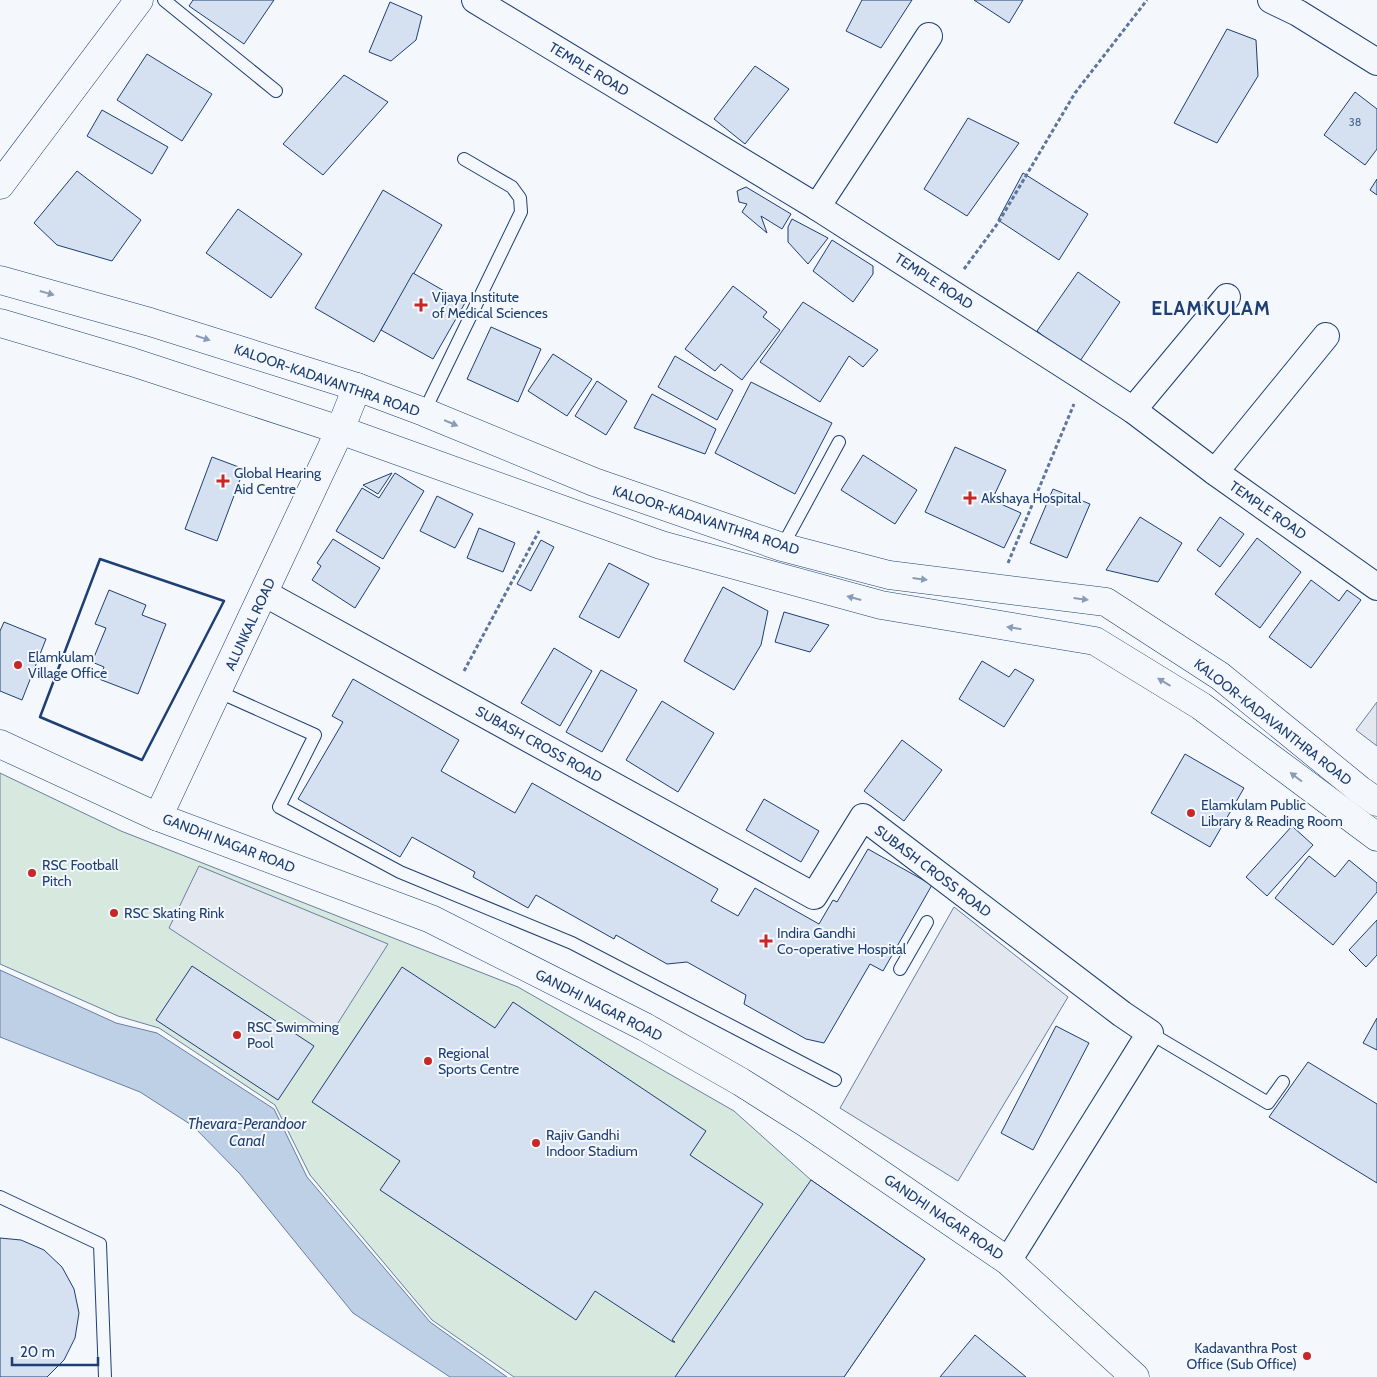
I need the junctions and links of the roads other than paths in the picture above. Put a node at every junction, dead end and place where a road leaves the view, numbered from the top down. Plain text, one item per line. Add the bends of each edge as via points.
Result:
1 (139, 0) edge
2 (164, 0) edge
3 (475, 0) edge
4 (1271, 0) edge
5 (1302, 6) edge
6 (929, 36) dead end
7 (1377, 62) edge
8 (276, 91) dead end
9 (464, 159) dead end
10 (0, 185) edge
11 (817, 207) junction
12 (0, 280) edge
13 (1227, 297) dead end
14 (0, 323) edge
15 (1326, 336) dead end
16 (357, 387) junction
17 (1133, 410) junction
18 (424, 412) junction
19 (340, 430) junction
20 (839, 442) dead end
21 (1215, 472) junction
22 (782, 547) junction
23 (1377, 587) edge
24 (264, 593) junction
25 (217, 692) junction
26 (0, 744) edge
27 (1377, 802) edge
28 (158, 817) junction
29 (1377, 837) edge
30 (927, 922) dead end
31 (900, 968) dead end
32 (1150, 1033) junction
33 (834, 1080) dead end
34 (1283, 1082) dead end
35 (0, 1197) edge
36 (1008, 1261) junction
37 (105, 1377) edge
38 (1135, 1377) edge

1 - 10 main road
2 - 8 lane
3 - 11 street, TEMPLE ROAD
4 - 5 street
5 - 7 street
6 - 11 street
9 - 18 lane via 512,186 520,198 521,212
11 - 17 street, TEMPLE ROAD
12 -> 16 main road, KALOOR-KADAVANTHRA ROAD via 150,322
13 - 17 street
14 - 19 main road, KALOOR-KADAVANTHRA ROAD
15 - 21 street
16 - 18 main road, KALOOR-KADAVANTHRA ROAD
16 - 19 main road, ALUNKAL ROAD
17 - 21 street, TEMPLE ROAD
18 -> 22 main road, KALOOR-KADAVANTHRA ROAD via 594,482
19 - 24 main road, ALUNKAL ROAD
29 -> 19 main road, KALOOR-KADAVANTHRA ROAD via 1202,706 1095,641 881,605 661,544
20 - 22 lane
21 - 23 street, TEMPLE ROAD
22 -> 27 main road, KALOOR-KADAVANTHRA ROAD via 889,575 1106,602 1220,676
24 - 25 main road, ALUNKAL ROAD
24 - 32 street, SUBASH CROSS ROAD via 814,896 863,817
25 - 28 main road, ALUNKAL ROAD
25 - 33 lane via 315,735 278,807 400,872 572,943
26 - 28 main road, GANDHI NAGAR ROAD
28 - 36 main road, GANDHI NAGAR ROAD via 431,919 645,1027 806,1123
30 - 31 lane
32 - 34 lane via 1268,1103
32 - 36 street
35 - 37 lane via 100,1244
36 - 38 main road, GANDHI NAGAR ROAD

